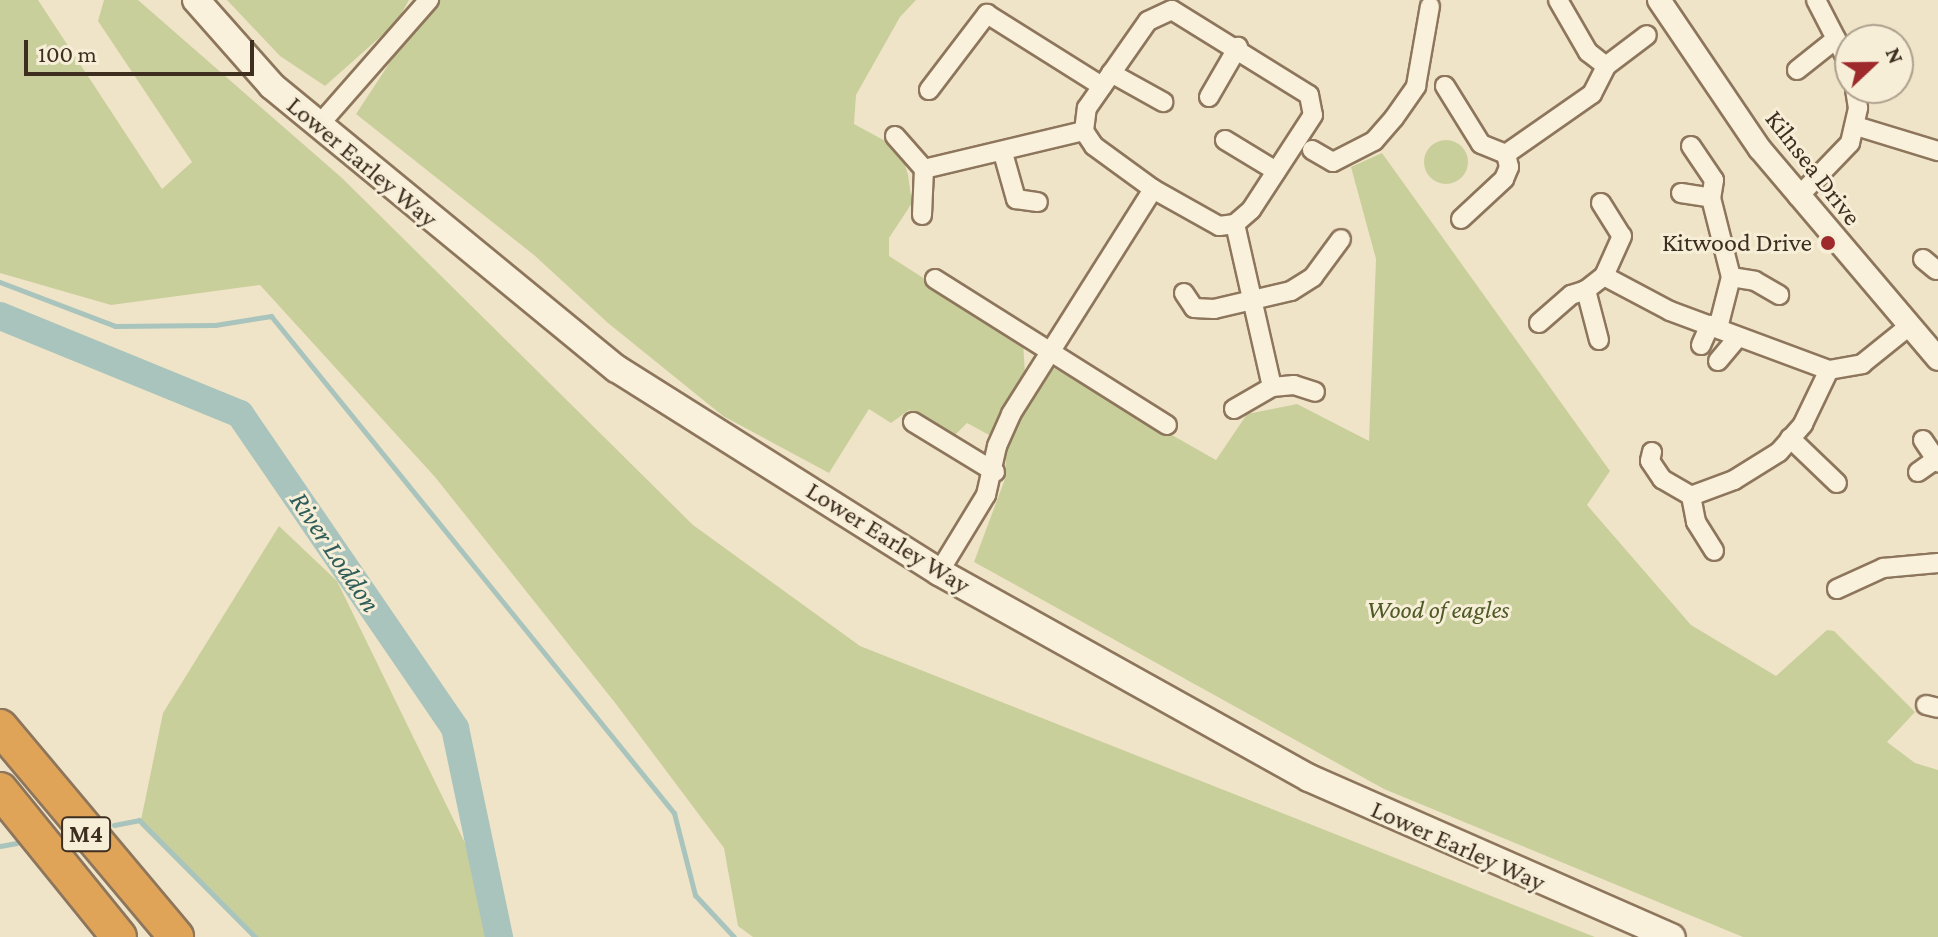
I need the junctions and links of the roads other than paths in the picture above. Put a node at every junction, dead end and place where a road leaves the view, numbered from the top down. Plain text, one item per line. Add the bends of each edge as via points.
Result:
1 (196, 0) edge
2 (429, 0) edge
3 (1558, 0) edge
4 (1659, 0) edge
5 (1816, 0) edge
6 (1430, 2) edge
7 (990, 7) edge
8 (1647, 35) dead end
9 (1834, 35) edge
10 (1834, 41) edge
11 (1238, 47) junction
12 (1606, 66) junction
13 (1797, 70) dead end
14 (1106, 80) junction
15 (1445, 86) dead end
16 (929, 90) dead end
17 (1209, 97) dead end
18 (1163, 102) dead end
19 (1855, 104) edge
20 (319, 125) junction
21 (1856, 126) junction
22 (1084, 131) junction
23 (895, 136) dead end
24 (1225, 140) dead end
25 (1691, 146) dead end
26 (1312, 150) dead end
27 (1938, 151) edge
28 (1003, 153) junction
29 (1506, 154) junction
30 (924, 169) junction
31 (1276, 171) junction
32 (1153, 189) junction
33 (1681, 193) dead end
34 (1798, 197) junction
35 (1711, 198) junction
36 (1038, 202) dead end
37 (1601, 203) dead end
38 (922, 215) dead end
39 (1461, 219) dead end
40 (1235, 224) junction
41 (1341, 239) dead end
42 (1604, 276) junction
43 (1731, 277) junction
44 (935, 279) dead end
45 (1586, 290) junction
46 (1184, 293) dead end
47 (1779, 295) dead end
48 (1253, 302) junction
49 (1539, 323) dead end
50 (1714, 327) junction
51 (1908, 327) junction
52 (1738, 337) junction
53 (1599, 340) dead end
54 (1701, 345) dead end
55 (1052, 352) junction
56 (1938, 359) edge
57 (1718, 361) dead end
58 (1829, 370) junction
59 (1272, 387) junction
60 (1315, 392) dead end
61 (1234, 409) dead end
62 (913, 422) dead end
63 (1167, 425) dead end
64 (1790, 438) junction
65 (1923, 440) dead end
66 (1652, 452) dead end
67 (1937, 461) edge
68 (995, 472) junction
69 (1918, 472) dead end
70 (1837, 483) dead end
71 (1691, 496) junction
72 (1714, 551) dead end
73 (1938, 563) edge
74 (939, 572) junction
75 (1837, 589) dead end
76 (0, 727) edge
77 (0, 790) edge
78 (119, 937) edge
79 (176, 937) edge
80 (1672, 937) edge

1 - 20 main road, Lower Earley Way via 272,86
2 - 20 street
3 - 12 street via 1588,52
4 - 34 street, Kilnsea Drive
5 - 9 street
6 - 26 street via 1416,86 1374,141 1329,170
7 - 14 street
7 - 16 street
8 - 12 street
10 - 13 street
11 - 14 street via 1172,10 1148,21
11 - 17 street
11 - 31 street via 1309,95 1313,115
12 - 29 street via 1592,94
14 - 18 street
14 - 22 street via 1087,108
15 - 29 street via 1481,144
19 - 21 street
20 - 74 main road, Lower Earley Way via 617,369
21 - 27 street
21 - 34 street via 1850,143
22 - 28 street
22 - 32 street via 1094,146
23 - 30 street
24 - 31 street
25 - 35 street via 1714,180
28 - 30 street
28 - 36 street via 1016,199
29 - 39 street via 1509,167 1504,179
30 - 38 street
31 - 40 street via 1251,210
32 - 40 street via 1219,226
32 - 55 street
33 - 35 street
34 - 51 street, Kilnsea Drive
35 - 43 street
37 - 42 street via 1622,236
40 - 48 street
41 - 48 street via 1313,277 1291,291
42 - 45 street
42 - 50 street
43 - 47 street via 1755,281
43 - 50 street via 1728,305
44 - 55 street
45 - 49 street via 1571,295
45 - 53 street
46 - 48 street via 1194,308
48 - 59 street
50 - 52 street
50 - 54 street
51 - 56 street, Kilnsea Drive
51 - 58 street via 1862,364
52 - 57 street
52 - 58 street
55 - 63 street
55 - 68 street via 1011,414 997,446
58 - 64 street
59 - 60 street via 1294,385
59 - 61 street
62 - 68 street via 962,438
64 - 70 street
64 - 71 street via 1762,466
65 - 67 street
66 - 71 street via 1650,461 1662,479
67 - 69 street
68 - 74 street
71 - 72 street via 1696,522
73 - 75 street via 1919,560 1883,568
74 - 80 main road, Lower Earley Way via 1309,778
76 - 79 highway, M4
77 - 78 highway, M4

